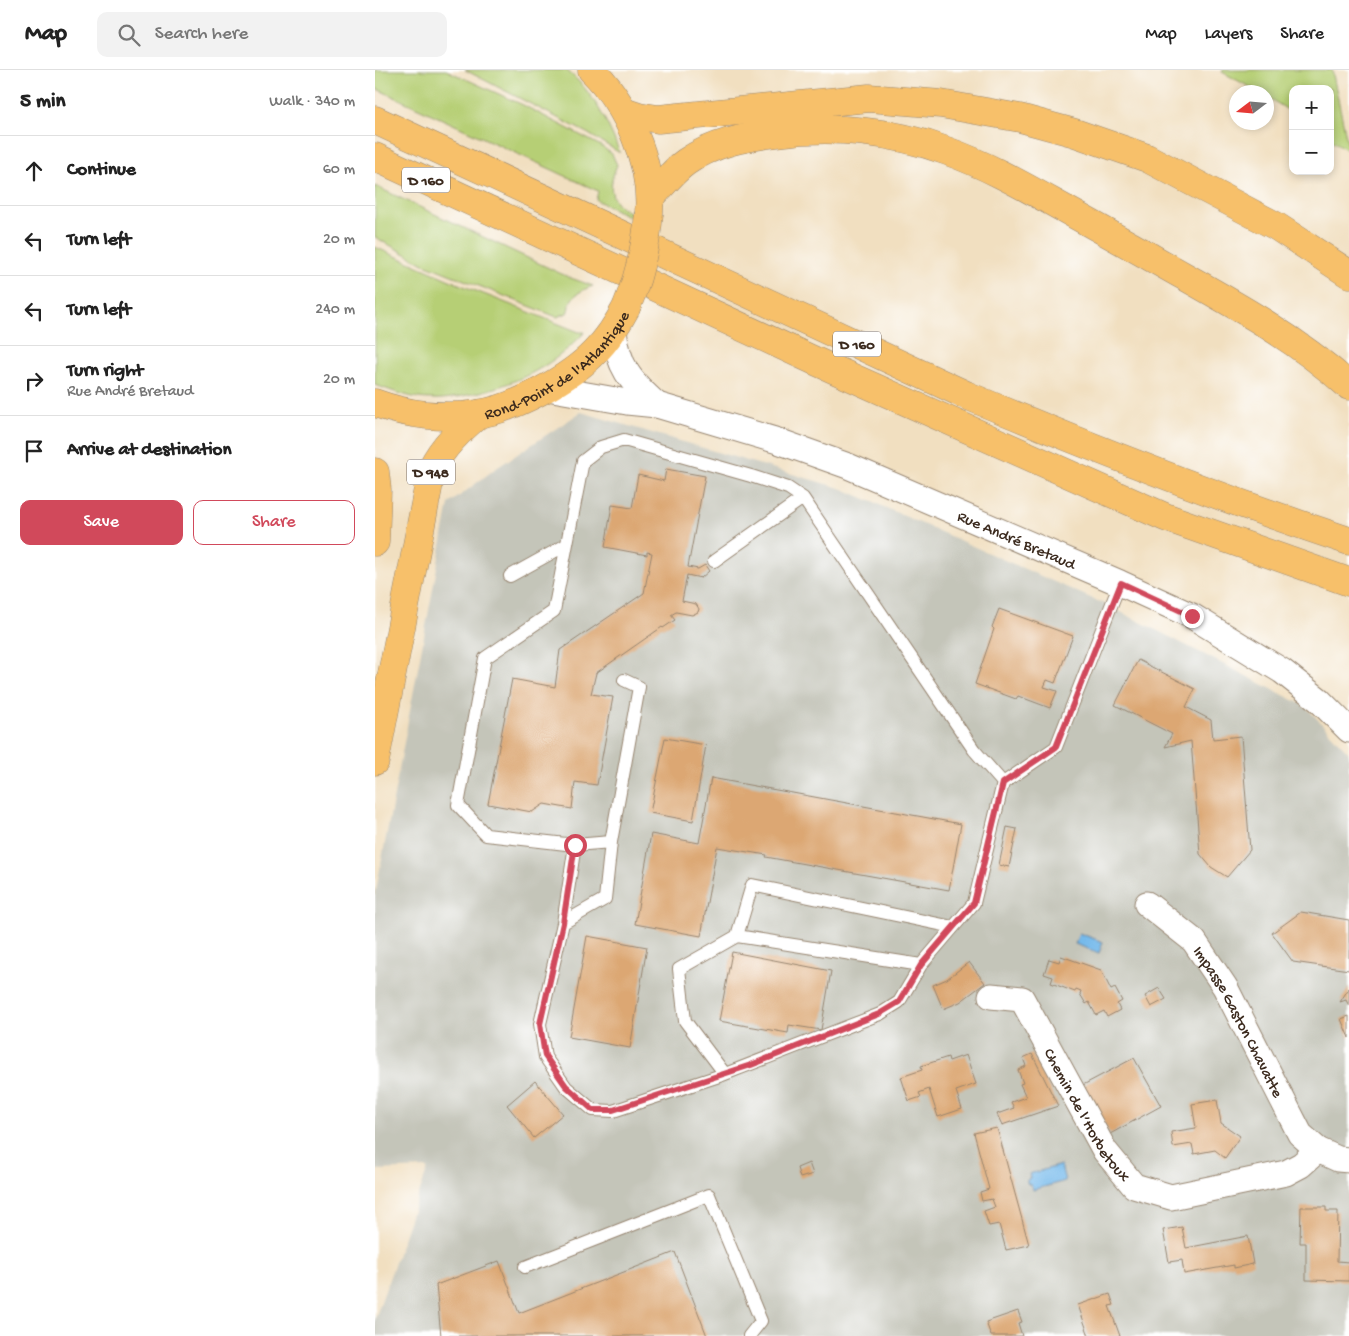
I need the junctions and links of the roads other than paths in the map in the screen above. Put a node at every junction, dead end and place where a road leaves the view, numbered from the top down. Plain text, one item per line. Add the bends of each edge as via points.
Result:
1 (592, 70) edge
2 (624, 110) junction
3 (375, 120) edge
4 (375, 157) edge
5 (650, 206) junction
6 (1349, 274) edge
7 (620, 319) junction
8 (1349, 386) edge
9 (547, 388) junction
10 (375, 403) edge
11 (657, 405) junction
12 (479, 414) junction
13 (375, 472) edge
14 (803, 498) junction
15 (1349, 541) edge
16 (375, 542) edge
17 (566, 545) junction
18 (714, 561) dead end
19 (510, 576) dead end
20 (1349, 582) edge
21 (1121, 583) junction
22 (624, 680) dead end
23 (1349, 730) edge
24 (375, 761) edge
25 (1003, 783) junction
26 (611, 842) junction
27 (575, 845) junction
28 (1147, 904) dead end
29 (563, 923) junction
30 (953, 927) junction
31 (737, 936) junction
32 (921, 965) junction
33 (991, 996) dead end
34 (725, 1074) junction
35 (1319, 1150) junction
36 (1349, 1160) edge
37 (525, 1267) dead end
38 (749, 1336) edge

1 - 2 highway, Rond-Point de l'Atlantique
2 - 5 highway, Rond-Point de l'Atlantique via 644,167
2 - 6 highway via 658,119 869,98 941,104 1020,118 1147,158 1276,226
3 - 15 highway, D 160 via 975,398 1178,481
4 - 20 highway, D 160 via 813,360 1165,517
5 - 7 highway, Rond-Point de l'Atlantique, bridge via 643,260
5 - 8 highway via 685,163 719,145 791,131 864,131 905,139 947,150 1021,185 1286,338 1325,364
7 - 9 highway, Rond-Point de l'Atlantique via 594,354
7 - 11 street, Rue André Bretaud via 616,344 625,371
9 - 11 street, Rue André Bretaud
9 - 12 highway, Rond-Point de l'Atlantique via 508,406
10 - 12 highway, Rond-Point de l'Atlantique via 432,415
11 - 21 street, Rue André Bretaud via 778,441 848,466
12 - 24 highway, D 948 via 461,428 432,468
13 - 16 highway
14 - 17 lane via 788,488 751,476 624,440 601,447 583,460
14 - 18 lane
14 - 25 lane via 974,750
17 - 19 lane
17 - 27 lane via 553,611 485,658 458,805 485,835
21 - 23 street, Rue André Bretaud via 1192,616 1282,671 1319,700
21 - 25 lane via 1056,747
22 - 26 lane via 639,687
25 - 30 lane via 974,903
26 - 27 lane
26 - 29 lane via 605,899
27 - 29 lane
28 - 35 street, Impasse Gaston Chavatte via 1199,949 1225,987 1300,1134
29 - 34 lane via 540,1024 545,1056 566,1086 593,1110 613,1110
30 - 31 lane via 752,885
30 - 32 lane
31 - 32 lane
31 - 34 lane via 679,969 685,1021
32 - 34 lane via 899,1002 879,1014
33 - 35 street, Chemin de l’Horbetoux via 1022,999 1105,1151 1134,1186 1171,1198 1286,1173
35 - 36 street via 1338,1159
37 - 38 lane via 709,1195 761,1321

